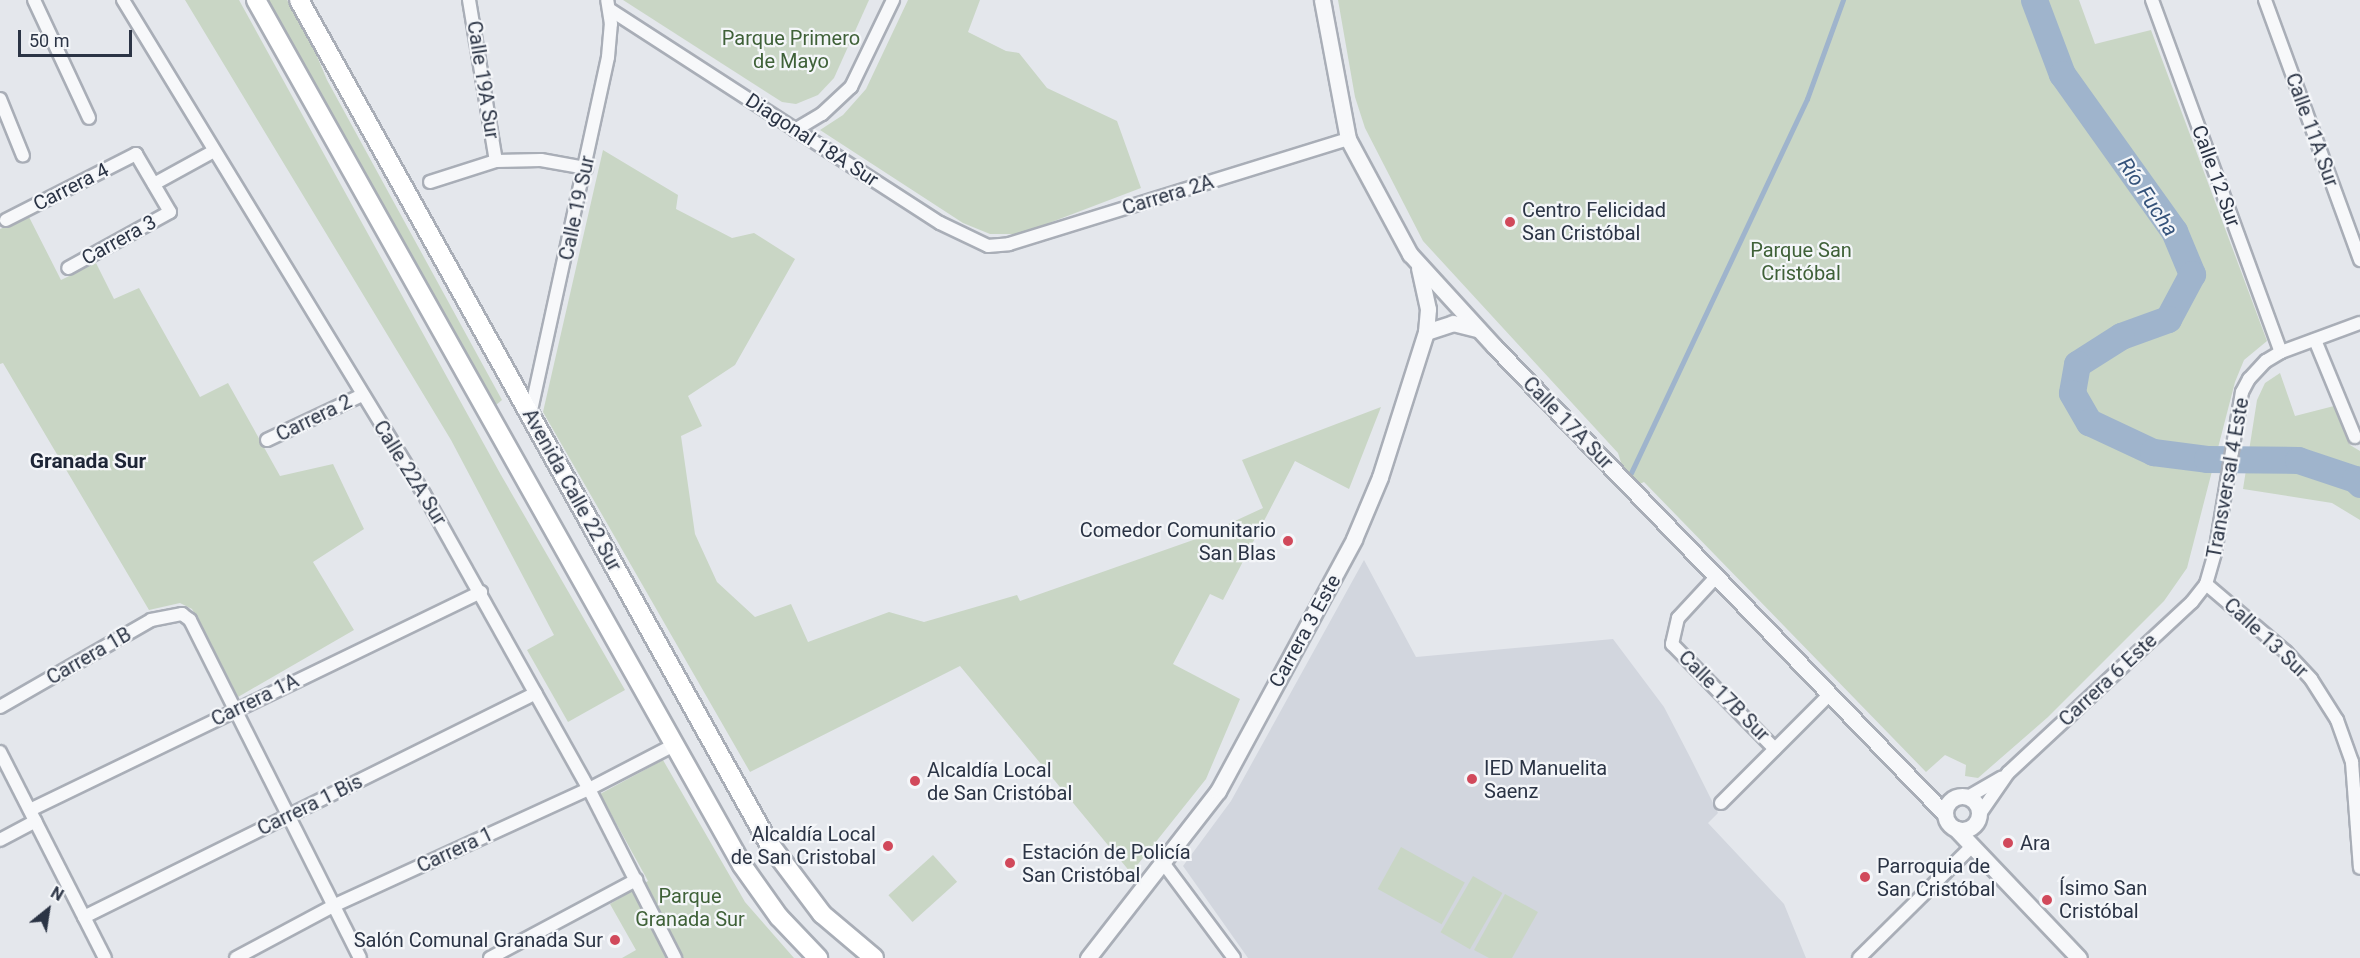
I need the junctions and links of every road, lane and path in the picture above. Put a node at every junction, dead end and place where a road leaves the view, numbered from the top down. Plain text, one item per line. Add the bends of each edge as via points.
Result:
1 (34, 0) edge
2 (123, 0) edge
3 (256, 0) edge
4 (469, 0) edge
5 (893, 0) edge
6 (1322, 0) edge
7 (2152, 0) edge
8 (2265, 0) edge
9 (305, 2) edge
10 (608, 5) edge
11 (0, 99) edge
12 (89, 118) dead end
13 (795, 130) junction
14 (1348, 139) junction
15 (214, 151) junction
16 (23, 156) dead end
17 (496, 161) junction
18 (586, 168) junction
19 (430, 182) dead end
20 (154, 184) junction
21 (6, 220) dead end
22 (988, 246) joint
23 (2360, 260) edge
24 (1418, 263) junction
25 (68, 268) dead end
26 (2360, 323) edge
27 (1477, 329) junction
28 (1426, 332) junction
29 (2315, 339) junction
30 (2281, 352) junction
31 (362, 395) junction
32 (530, 415) junction
33 (2355, 437) dead end
34 (267, 441) dead end
35 (1716, 577) junction
36 (2206, 584) junction
37 (481, 592) junction
38 (536, 693) junction
39 (1829, 695) junction
40 (0, 707) edge
41 (236, 709) junction
42 (674, 745) junction
43 (1775, 748) junction
44 (0, 752) edge
45 (2008, 773) junction
46 (1916, 785) junction
47 (589, 789) junction
48 (1960, 797) junction
49 (1721, 803) dead end
50 (1944, 814) junction
51 (289, 815) junction
52 (33, 816) junction
53 (1977, 820) junction
54 (1956, 829) junction
55 (0, 840) edge
56 (1972, 846) junction
57 (1164, 864) junction
58 (1993, 868) junction
59 (2360, 868) edge
60 (636, 880) junction
61 (333, 906) junction
62 (84, 917) junction
63 (493, 957) edge
64 (105, 958) edge
65 (236, 958) edge
66 (360, 958) edge
67 (675, 958) edge
68 (818, 958) edge
69 (874, 958) edge
70 (1088, 958) edge
71 (1234, 958) edge
72 (1859, 958) edge
73 (2079, 958) edge

1 - 12 street
2 - 15 street, Calle 22A Sur
3 - 42 main road, Avenida Calle 22 Sur
4 - 17 street, Calle 19A Sur
5 - 13 street via 851,87 822,114
6 - 14 street, Calle 17A Sur
7 - 30 street, Calle 12 Sur
8 - 23 street, Calle 11A Sur
9 - 32 main road, Avenida Calle 22 Sur
10 - 13 street, Diagonal 18A Sur
10 - 18 street, Calle 19 Sur via 608,57
11 - 16 street
13 - 22 street, Diagonal 18A Sur via 940,223
14 - 22 street, Carrera 2A via 1009,244
14 - 24 street, Calle 17A Sur via 1399,236
15 - 20 street
15 - 31 street, Calle 22A Sur
17 - 18 street via 541,160
17 - 19 street
18 - 32 street, Calle 19 Sur
20 - 21 street, Carrera 4 via 136,154
20 - 25 street, Carrera 3 via 170,212
24 - 27 street, Calle 17A Sur
24 - 28 street, Carrera 3 Este via 1428,309
26 - 29 street, Transversal 4 Este
27 - 28 street via 1453,323
27 - 35 street, Calle 17A Sur
28 - 57 street, Carrera 3 Este via 1380,477 1354,539 1218,791
29 - 30 street, Transversal 4 Este
29 - 33 street
30 - 36 street, Transversal 4 Este via 2249,379
31 - 34 street, Carrera 2
31 - 37 street, Calle 22A Sur
32 - 69 main road, Avenida Calle 22 Sur via 768,842 822,914
35 - 39 street, Calle 17A Sur
35 - 43 street, Calle 17B Sur via 1678,618 1672,644
36 - 45 street, Carrera 6 Este via 2192,602
36 - 59 street, Calle 13 Sur via 2286,652 2311,679 2337,720 2352,762
37 - 38 street, Calle 22A Sur
37 - 41 street, Carrera 1A
38 - 47 street, Calle 22A Sur
38 - 51 street, Carrera 1 Bis
39 - 43 street
39 - 46 street, Calle 17A Sur
40 - 41 street, Carrera 1B via 151,620 182,614 190,620
41 - 51 street
41 - 52 street, Carrera 1A
42 - 47 street, Carrera 1
42 - 68 main road, Avenida Calle 22 Sur via 757,888
43 - 49 street
44 - 52 street
45 - 48 street, Carrera 6 Este
45 - 53 street, Carrera 6 Este
46 - 48 street, Calle 17A Sur
46 - 50 street, Calle 17A Sur
47 - 60 street, Calle 22A Sur
47 - 61 street, Carrera 1
48 - 50 street
48 - 53 street via 1977,804
50 - 54 street
51 - 61 street
51 - 62 street, Carrera 1 Bis
52 - 55 street, Carrera 1A
52 - 62 street
53 - 54 street via 1967,830
53 - 58 street via 1980,843
54 - 56 street
56 - 58 street
56 - 72 street
57 - 70 street, Carrera 3 Este
57 - 71 street
58 - 73 street
60 - 63 street
60 - 67 street, Calle 22A Sur
61 - 65 street, Carrera 1
61 - 66 street
62 - 64 street

